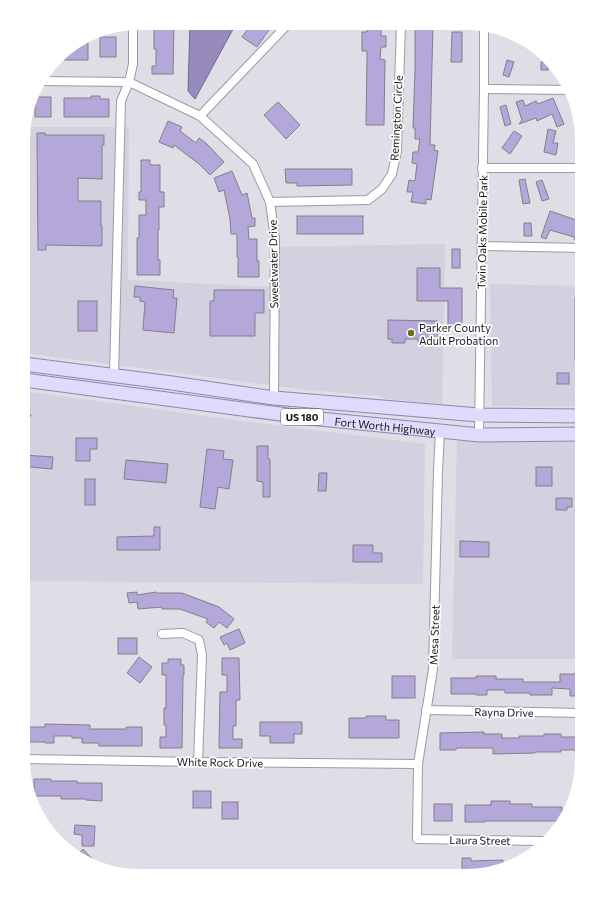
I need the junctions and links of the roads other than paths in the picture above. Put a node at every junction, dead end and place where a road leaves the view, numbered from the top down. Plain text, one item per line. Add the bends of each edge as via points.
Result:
1 (133, 30) edge
2 (282, 30) edge
3 (401, 30) edge
4 (484, 32) edge
5 (46, 81) edge
6 (129, 82) junction
7 (484, 89) junction
8 (563, 90) edge
9 (200, 116) junction
10 (482, 168) junction
11 (575, 168) edge
12 (270, 202) junction
13 (481, 246) junction
14 (575, 248) edge
15 (30, 365) edge
16 (46, 368) junction
17 (114, 375) junction
18 (30, 381) edge
19 (44, 383) junction
20 (274, 398) junction
21 (193, 403) junction
22 (376, 406) junction
23 (287, 415) junction
24 (480, 415) junction
25 (575, 416) edge
26 (440, 431) junction
27 (575, 434) edge
28 (479, 435) junction
29 (162, 634) dead end
30 (426, 710) junction
31 (575, 713) edge
32 (30, 758) edge
33 (198, 762) junction
34 (418, 764) junction
35 (417, 839) joint
36 (538, 841) edge

1 - 6 street via 133,64
2 - 9 street
3 - 12 street, Remington Circle via 397,151 392,174 382,189 368,200
4 - 7 street, Twin Oaks Mobile Park
5 - 6 street, Sweetwater Drive
6 - 9 street, Sweetwater Drive
6 - 17 street via 121,101
7 - 8 street
7 - 10 street, Twin Oaks Mobile Park
9 - 12 street, Sweetwater Drive via 253,164
10 - 11 street
10 - 13 street, Twin Oaks Mobile Park
12 - 20 street, Sweetwater Drive via 275,239
13 - 14 street
13 - 24 street, Twin Oaks Mobile Park
15 - 16 main road, Fort Worth Highway / US 180
16 - 17 main road, Fort Worth Highway / US 180
16 - 19 main road
17 - 20 main road, Fort Worth Highway / US 180
18 - 19 main road, Fort Worth Highway / US 180
19 - 21 main road, Fort Worth Highway / US 180
20 - 21 main road via 272,402 264,405 202,398
20 - 22 main road, Fort Worth Highway / US 180
21 - 23 main road, Fort Worth Highway / US 180
22 - 23 main road via 367,411 336,412 300,407
22 - 24 main road, Fort Worth Highway / US 180
23 - 26 main road, Fort Worth Highway / US 180
24 - 25 main road, Fort Worth Highway / US 180
24 - 28 street, Twin Oaks Mobile Park
26 - 28 main road, Fort Worth Highway / US 180
26 - 30 street, Mesa Street via 433,668
27 - 28 main road, Fort Worth Highway / US 180
29 - 33 street via 183,634 199,640 202,655
30 - 31 street, Rayna Drive
30 - 34 street, Mesa Street
32 - 33 street, White Rock Drive
33 - 34 street, White Rock Drive
34 - 35 street, Mesa Street
35 - 36 street, Laura Street

